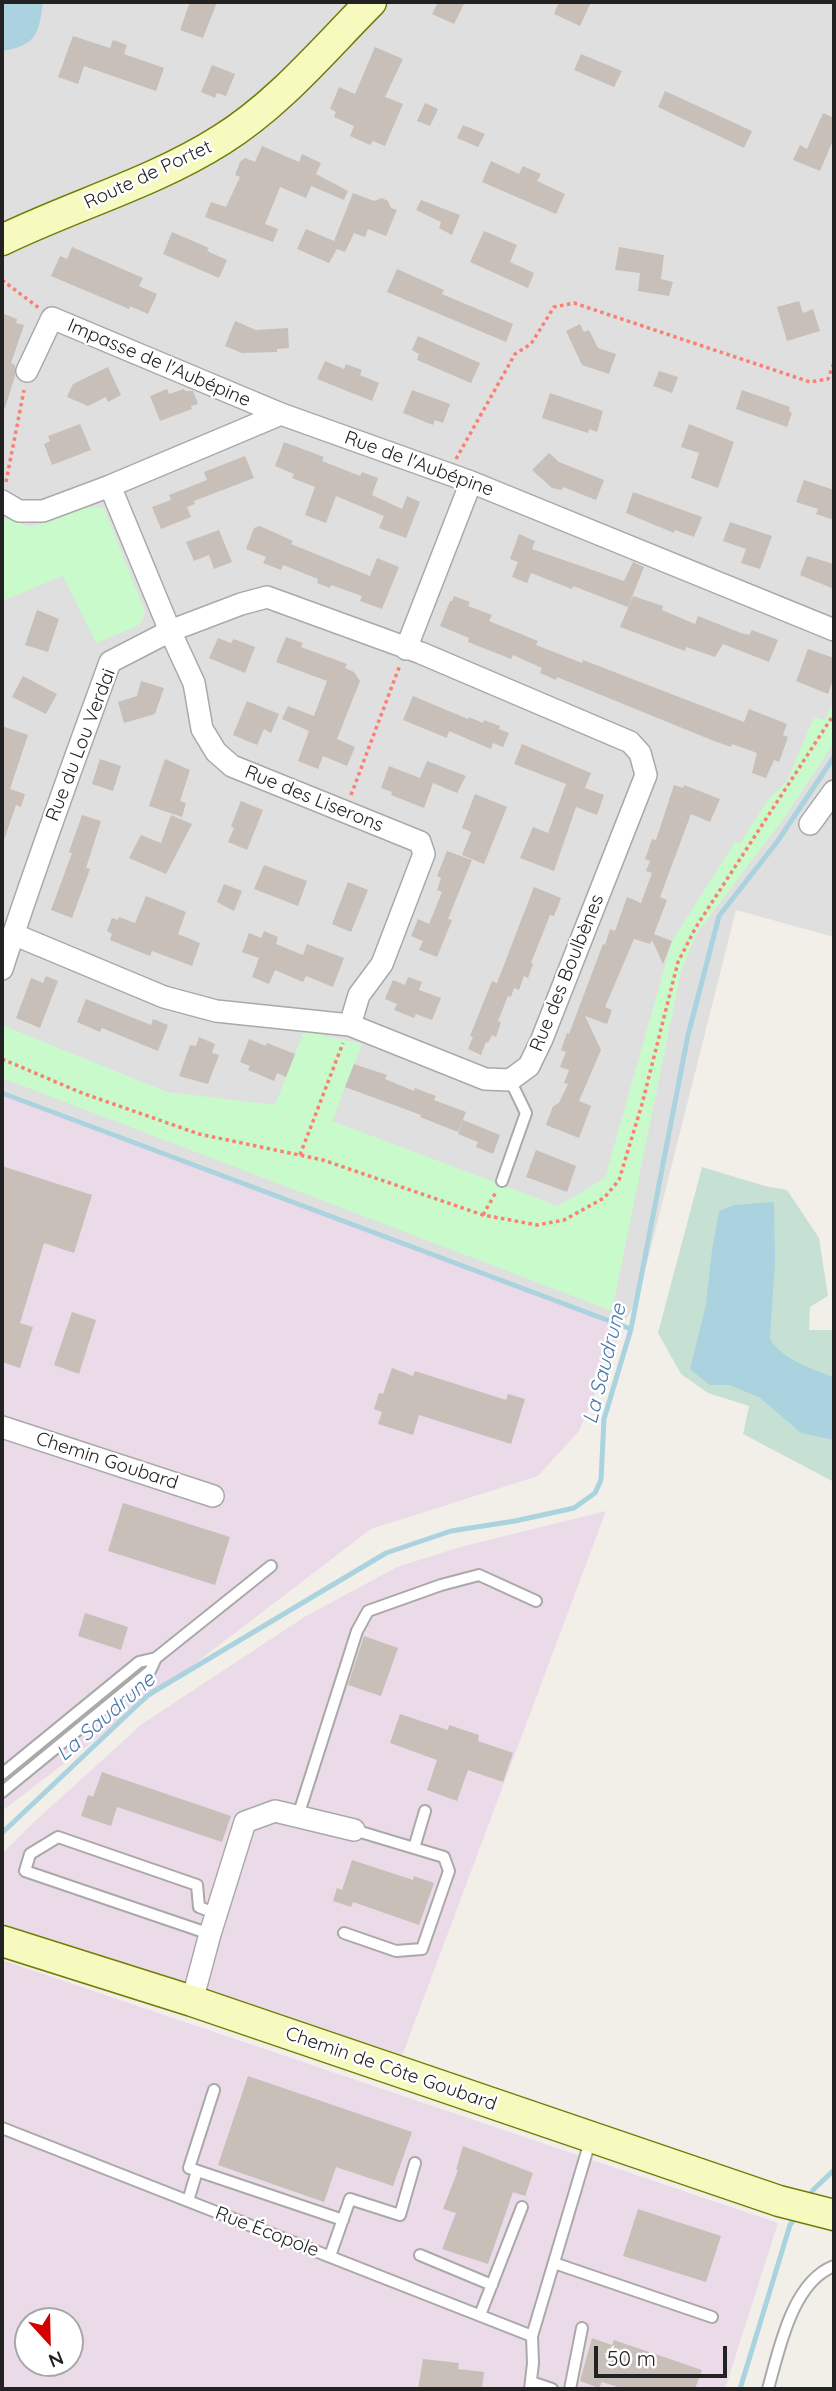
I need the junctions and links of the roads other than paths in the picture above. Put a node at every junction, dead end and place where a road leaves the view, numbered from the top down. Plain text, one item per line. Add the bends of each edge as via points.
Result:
1 (371, 2) edge
2 (2, 240) edge
3 (27, 371) road end
4 (281, 414) junction
5 (461, 479) junction
6 (110, 486) junction
7 (2, 502) edge
8 (834, 630) edge
9 (170, 631) junction
10 (414, 651) junction
11 (834, 791) edge
12 (810, 824) dead end
13 (13, 934) junction
14 (2, 969) edge
15 (350, 1025) junction
16 (510, 1080) junction
17 (502, 1181) road end
18 (2, 1427) edge
19 (213, 1496) dead end
20 (271, 1566) dead end
21 (536, 1601) dead end
22 (156, 1658) junction
23 (2, 1774) edge
24 (2, 1792) edge
25 (425, 1811) dead end
26 (298, 1816) junction
27 (354, 1830) joint
28 (414, 1848) junction
29 (208, 1910) junction
30 (200, 1931) junction
31 (344, 1933) dead end
32 (2, 1941) edge
33 (192, 2001) junction
34 (214, 2090) dead end
35 (2, 2128) edge
36 (592, 2138) junction
37 (415, 2163) dead end
38 (197, 2171) junction
39 (188, 2201) junction
40 (522, 2207) dead end
41 (831, 2214) edge
42 (343, 2220) junction
43 (421, 2255) dead end
44 (330, 2256) junction
45 (554, 2263) junction
46 (834, 2266) edge
47 (492, 2285) junction
48 (480, 2315) junction
49 (712, 2317) dead end
50 (582, 2328) dead end
51 (532, 2336) junction
52 (530, 2386) edge
53 (552, 2389) edge
54 (570, 2389) edge
55 (768, 2389) edge

1 - 2 main road, Route de Portet via 276,97 222,139 146,178
3 - 4 street, Impasse de l'Aubépine via 52,318
4 - 5 street, Rue de l'Aubépine
4 - 6 street
5 - 8 street, Rue de l'Aubépine
5 - 10 street
6 - 7 street via 43,511 19,510
6 - 9 street, Rue des Liserons
9 - 10 street, Rue du Lou Verdai via 267,597
9 - 13 street, Rue du Lou Verdai via 110,662
9 - 15 street, Rue des Liserons via 194,683 202,729 216,752 232,766 420,842 424,853 382,964 359,995
10 - 16 street, Rue des Boulbènes via 631,741 646,775 542,1039 529,1066
11 - 12 street
13 - 14 street, Rue du Lou Verdai
13 - 15 street via 164,997 216,1011
15 - 16 street via 485,1079
16 - 17 lane via 526,1113
18 - 19 street, Chemin Goubard
20 - 22 lane
21 - 26 lane via 479,1575 368,1611 356,1631 318,1771
22 - 23 lane via 139,1662
22 - 24 lane via 150,1671
25 - 28 lane
26 - 27 street
26 - 29 street via 275,1811 246,1822
27 - 28 lane
28 - 31 lane via 443,1857 449,1871 422,1949 396,1951
29 - 30 street
29 - 30 lane via 197,1885 58,1837 30,1854 24,1871
30 - 33 street
32 - 33 main road, Chemin de Côte Goubard
33 - 36 main road, Chemin de Côte Goubard
34 - 38 lane via 189,2168
35 - 39 lane, Rue Écopole
36 - 41 main road, Chemin de Côte Goubard
36 - 45 lane
37 - 42 lane via 400,2215 350,2199
38 - 39 lane
38 - 42 lane
39 - 44 lane, Rue Écopole
40 - 47 lane
42 - 44 lane
43 - 47 lane
44 - 48 lane, Rue Écopole
45 - 49 lane
45 - 51 lane
46 - 55 lane via 808,2285 787,2325
47 - 48 lane
48 - 51 lane, Rue Écopole
50 - 54 lane
51 - 52 lane
52 - 53 lane

